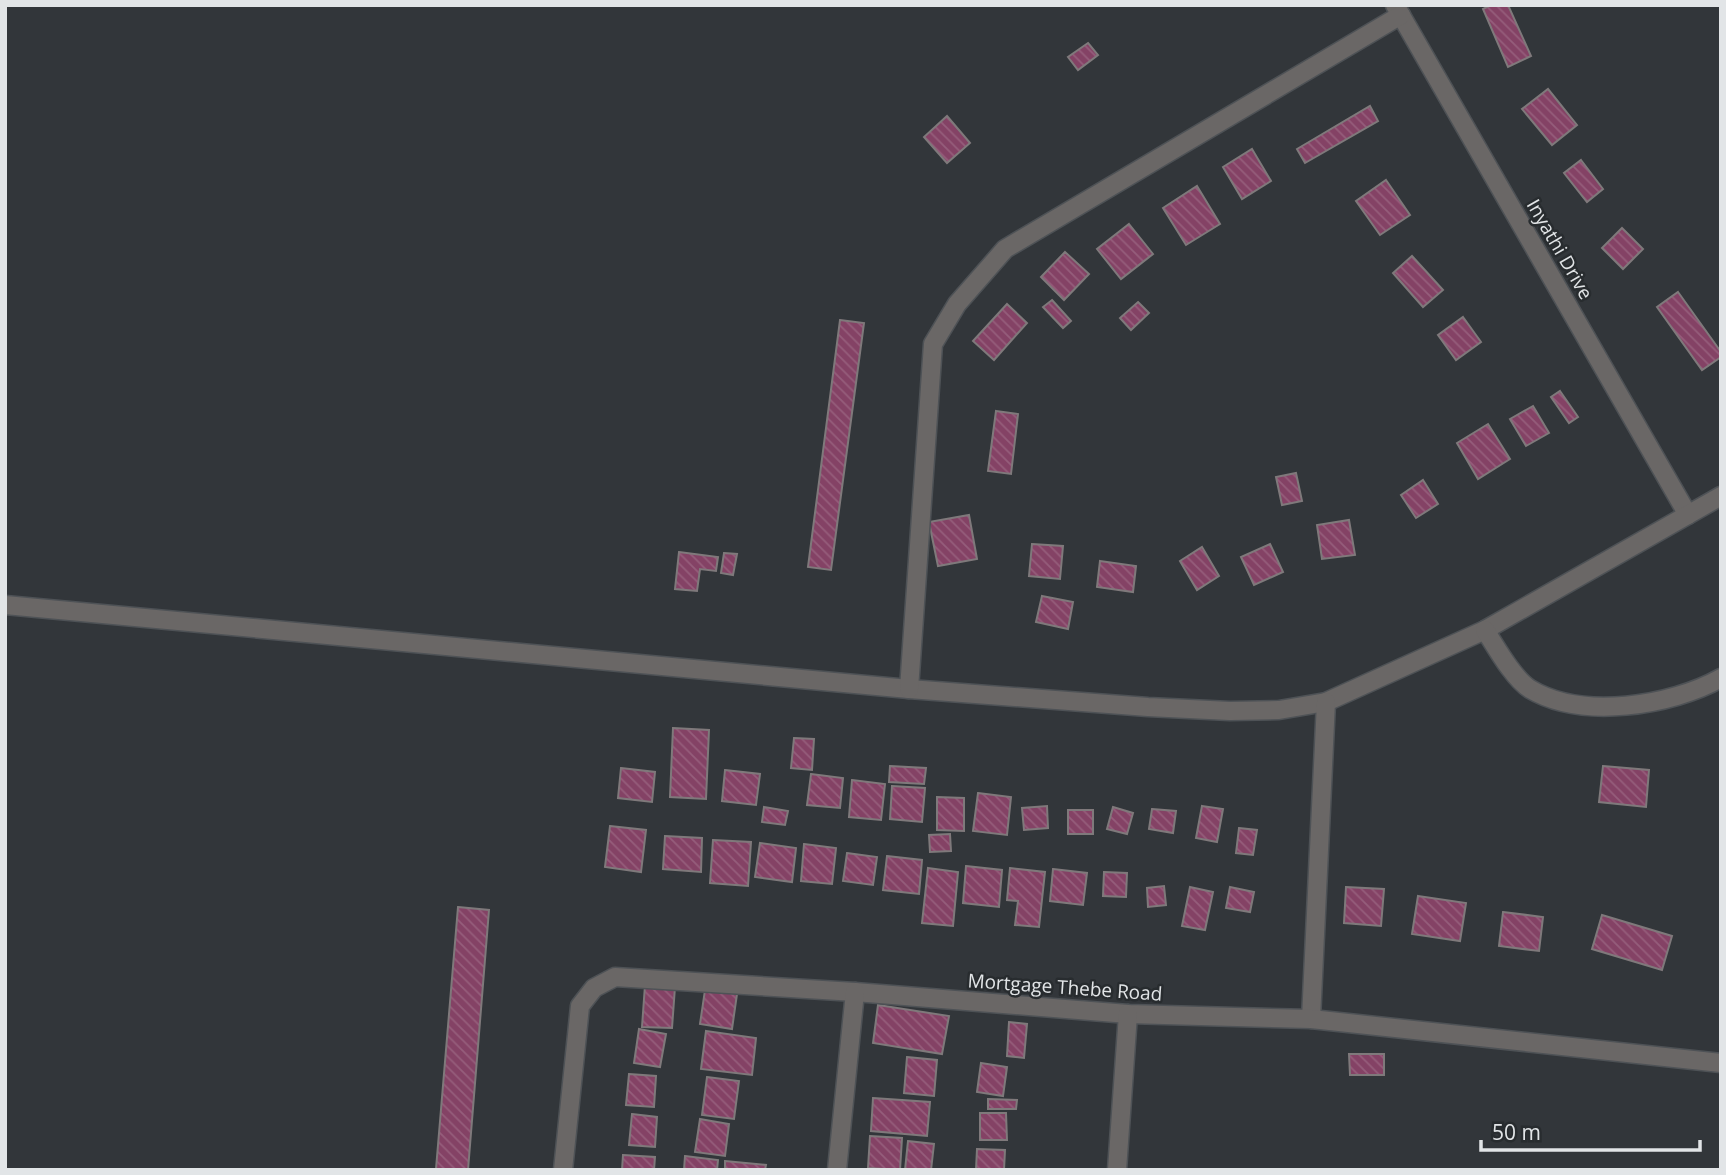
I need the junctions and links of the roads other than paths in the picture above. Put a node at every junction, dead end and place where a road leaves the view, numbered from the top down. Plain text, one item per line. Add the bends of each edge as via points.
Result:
1 (1398, 10) edge
2 (1721, 496) edge
3 (1688, 515) junction
4 (5, 604) edge
5 (1485, 630) junction
6 (1721, 678) edge
7 (909, 689) junction
8 (1326, 702) junction
9 (855, 992) junction
10 (1128, 1014) junction
11 (1311, 1019) junction
12 (1721, 1063) edge
13 (563, 1170) edge
14 (836, 1170) edge
15 (1117, 1170) edge

1 - 3 street, Inyathi Drive
1 - 7 street via 1005,249 957,304 933,344
2 - 3 street
3 - 5 street
4 - 7 street
5 - 6 street via 1528,687 1580,705 1641,706
5 - 8 street
7 - 8 street via 1230,711 1279,710
8 - 11 street
9 - 10 street, Mortgage Thebe Road
9 - 13 street, Mortgage Thebe Road via 615,977 594,988 580,1006 576,1026
9 - 14 street
10 - 11 street, Mortgage Thebe Road
10 - 15 street
11 - 12 street, Mortgage Thebe Road

